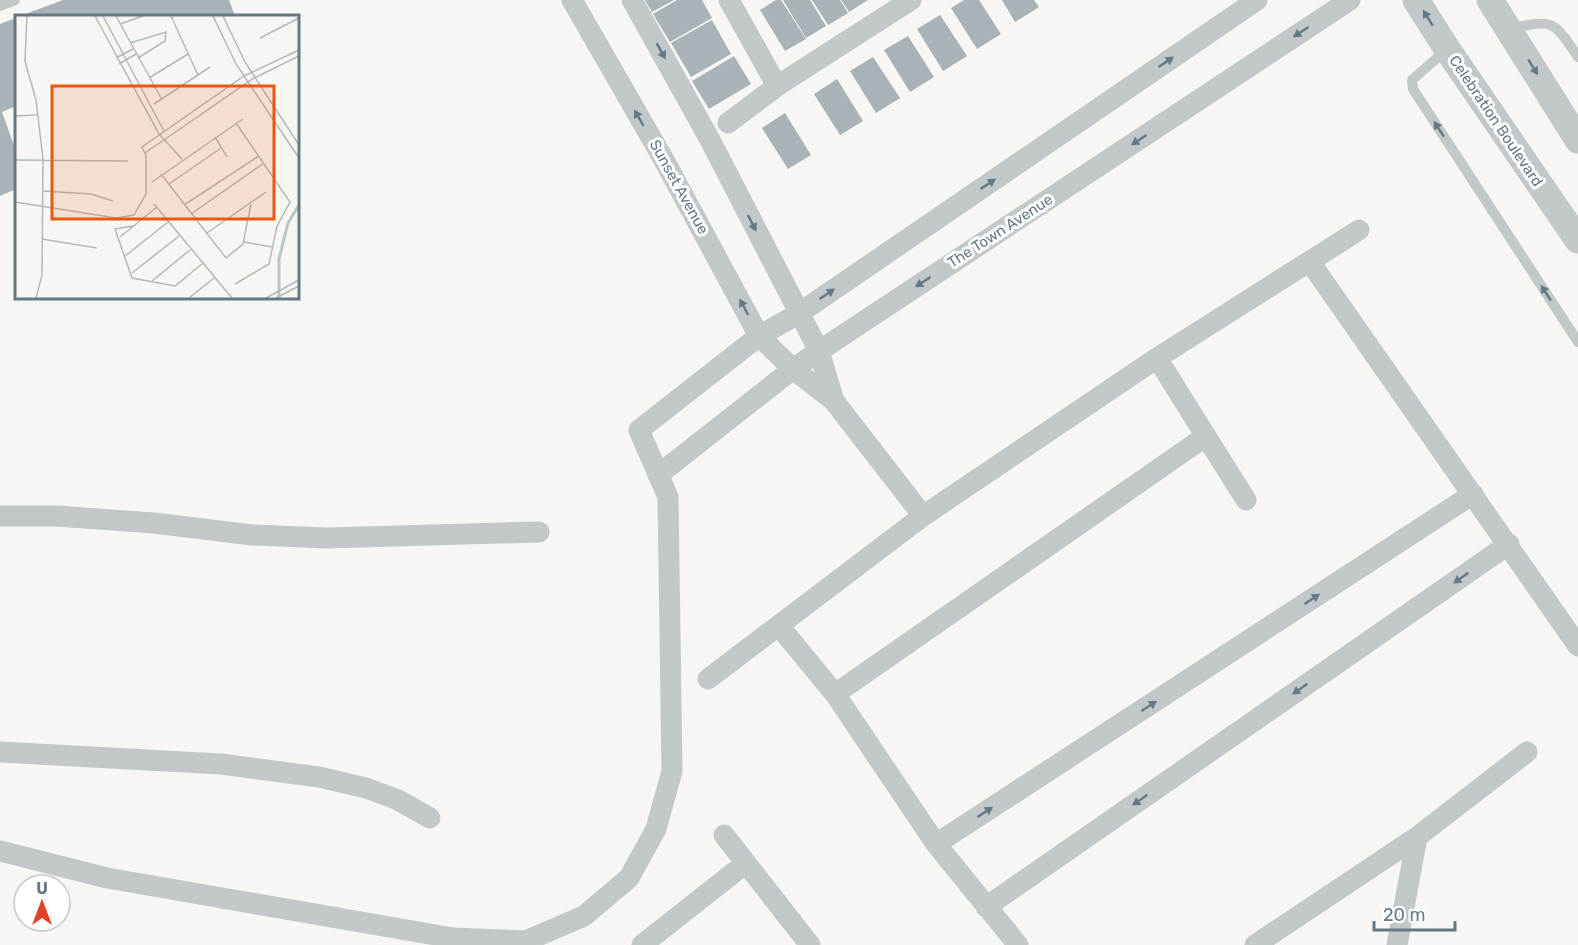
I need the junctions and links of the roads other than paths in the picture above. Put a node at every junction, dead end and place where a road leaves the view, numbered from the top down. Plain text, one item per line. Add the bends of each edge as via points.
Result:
1 (15, 0) edge
2 (572, 0) edge
3 (632, 0) edge
4 (729, 0) edge
5 (911, 0) edge
6 (1257, 0) edge
7 (1350, 0) edge
8 (1416, 0) edge
9 (1490, 0) edge
10 (0, 6) edge
11 (1509, 29) junction
12 (1447, 49) junction
13 (1578, 57) edge
14 (777, 86) junction
15 (728, 123) dead end
16 (1578, 140) edge
17 (1359, 230) dead end
18 (1578, 240) edge
19 (1310, 262) junction
20 (798, 314) junction
21 (759, 336) junction
22 (1578, 342) edge
23 (819, 351) junction
24 (1157, 358) junction
25 (793, 369) junction
26 (834, 401) junction
27 (1206, 436) junction
28 (658, 475) junction
29 (1473, 494) junction
30 (1245, 500) dead end
31 (0, 516) edge
32 (923, 516) junction
33 (539, 532) dead end
34 (1509, 544) junction
35 (779, 626) junction
36 (1578, 646) edge
37 (708, 679) dead end
38 (835, 694) junction
39 (0, 752) edge
40 (1527, 752) dead end
41 (430, 818) dead end
42 (724, 835) dead end
43 (1417, 837) junction
44 (936, 844) junction
45 (0, 851) edge
46 (746, 863) junction
47 (986, 907) junction
48 (642, 945) edge
49 (810, 945) edge
50 (1018, 945) edge
51 (1255, 945) edge
52 (1397, 945) edge

1 - 10 lane
21 -> 2 street, Sunset Avenue
3 -> 20 street via 709,138
4 - 14 street
5 - 14 street
20 -> 6 street
7 -> 23 street, The Town Avenue
12 -> 8 street, Celebration Boulevard
9 - 11 street
11 - 13 lane via 1551,24
11 -> 16 street
12 - 18 street, Celebration Boulevard
22 -> 12 lane via 1413,89 1412,80
14 - 15 street
17 - 19 street
19 - 24 street
19 - 29 street
20 - 21 street
20 - 23 street
21 - 25 street, Sunset Avenue
21 - 28 street via 639,430
23 - 25 street, The Town Avenue
23 - 26 street
24 - 27 street
24 - 32 street
25 - 26 street, Sunset Avenue
25 - 28 street, The Town Avenue
26 - 32 street
27 - 30 street
27 - 38 street
28 - 45 street via 668,497 672,771 656,829 629,878 584,916 526,941 453,938 107,878
29 - 34 street
44 -> 29 street
31 - 33 street via 56,516 252,535 315,537
32 - 35 street
34 - 36 street
34 -> 47 street
35 - 37 street
35 - 38 street
38 - 44 street
39 - 41 street via 221,764 320,777 396,799
40 - 43 street
42 - 46 street
43 - 51 street
43 - 52 street
44 - 47 street
46 - 48 street
46 - 49 street
47 - 50 street

